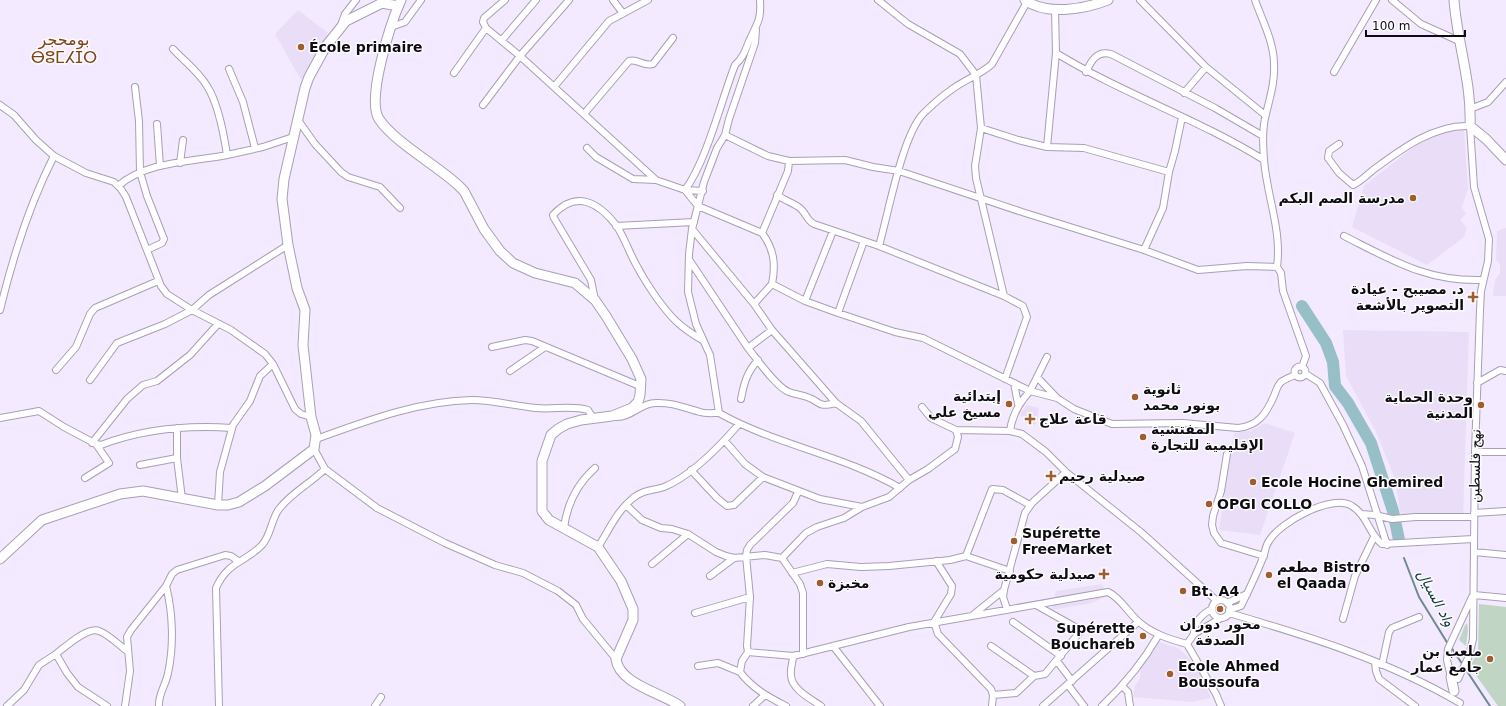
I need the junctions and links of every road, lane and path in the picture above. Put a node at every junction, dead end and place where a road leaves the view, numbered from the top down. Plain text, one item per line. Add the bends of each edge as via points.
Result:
1 (356, 0) edge
2 (422, 0) edge
3 (505, 0) edge
4 (536, 0) edge
5 (570, 0) edge
6 (613, 0) edge
7 (648, 0) edge
8 (760, 0) edge
9 (878, 0) edge
10 (1108, 0) edge
11 (1140, 0) edge
12 (1255, 0) edge
13 (1376, 0) edge
14 (1392, 0) edge
15 (1454, 0) edge
16 (1026, 1) edge
17 (399, 3) edge
18 (1056, 9) junction
19 (622, 12) junction
20 (391, 27) junction
21 (340, 28) junction
22 (486, 28) junction
23 (756, 30) junction
24 (673, 38) dead end
25 (502, 40) junction
26 (1459, 41) junction
27 (172, 49) dead end
28 (1056, 53) junction
29 (520, 56) junction
30 (1206, 67) junction
31 (229, 69) dead end
32 (1086, 72) junction
33 (1334, 72) dead end
34 (454, 73) dead end
35 (976, 75) junction
36 (1506, 82) edge
37 (135, 87) dead end
38 (554, 87) junction
39 (1184, 93) junction
40 (0, 105) edge
41 (483, 105) dead end
42 (1470, 109) junction
43 (584, 114) junction
44 (1266, 115) junction
45 (1182, 116) junction
46 (298, 120) junction
47 (157, 124) dead end
48 (1470, 126) junction
49 (981, 128) junction
50 (725, 134) junction
51 (1263, 136) junction
52 (293, 137) junction
53 (183, 140) dead end
54 (707, 144) junction
55 (1339, 144) dead end
56 (1047, 147) junction
57 (255, 148) junction
58 (587, 148) dead end
59 (717, 148) junction
60 (227, 155) junction
61 (54, 156) junction
62 (1264, 160) junction
63 (1506, 160) edge
64 (789, 161) junction
65 (180, 163) junction
66 (160, 166) junction
67 (899, 170) junction
68 (140, 172) junction
69 (1169, 172) junction
70 (656, 180) junction
71 (118, 186) junction
72 (685, 190) junction
73 (703, 191) junction
74 (777, 195) junction
75 (982, 199) junction
76 (698, 206) junction
77 (400, 208) dead end
78 (694, 222) junction
79 (616, 226) junction
80 (692, 229) junction
81 (833, 231) junction
82 (762, 233) junction
83 (1344, 236) dead end
84 (864, 241) junction
85 (288, 245) junction
86 (879, 246) junction
87 (147, 250) junction
88 (1144, 250) junction
89 (690, 261) junction
90 (1277, 267) junction
91 (1483, 280) junction
92 (158, 281) junction
93 (772, 284) junction
94 (1004, 296) junction
95 (595, 300) junction
96 (806, 301) junction
97 (754, 304) junction
98 (0, 310) edge
99 (192, 310) junction
100 (838, 313) junction
101 (218, 324) junction
102 (772, 330) junction
103 (702, 340) junction
104 (492, 347) dead end
105 (544, 347) junction
106 (748, 348) junction
107 (1047, 356) dead end
108 (758, 360) junction
109 (273, 364) junction
110 (1302, 367) junction
111 (56, 370) dead end
112 (510, 371) dead end
113 (1506, 372) edge
114 (1295, 374) junction
115 (1306, 374) junction
116 (1037, 377) junction
117 (1005, 379) junction
118 (90, 380) dead end
119 (1014, 383) junction
120 (1477, 383) junction
121 (642, 387) junction
122 (1030, 391) junction
123 (1057, 398) junction
124 (741, 399) dead end
125 (836, 403) junction
126 (1018, 404) junction
127 (922, 407) dead end
128 (719, 414) junction
129 (612, 416) junction
130 (311, 417) junction
131 (0, 418) edge
132 (594, 418) junction
133 (739, 424) junction
134 (177, 428) junction
135 (232, 428) junction
136 (956, 430) junction
137 (1010, 431) junction
138 (316, 439) junction
139 (725, 441) junction
140 (94, 443) junction
141 (314, 449) junction
142 (1475, 452) junction
143 (1506, 452) edge
144 (1227, 454) dead end
145 (177, 458) junction
146 (140, 466) dead end
147 (595, 468) dead end
148 (325, 469) junction
149 (691, 470) junction
150 (1066, 472) junction
151 (85, 478) dead end
152 (763, 478) junction
153 (909, 480) junction
154 (900, 488) junction
155 (798, 492) junction
156 (182, 498) junction
157 (218, 505) junction
158 (626, 505) junction
159 (1030, 505) junction
160 (862, 507) junction
161 (1506, 511) edge
162 (1361, 514) junction
163 (1474, 515) junction
164 (1379, 516) junction
165 (564, 528) junction
166 (688, 534) junction
167 (1374, 537) junction
168 (1473, 539) junction
169 (1390, 545) junction
170 (598, 547) junction
171 (1474, 552) junction
172 (746, 556) junction
173 (966, 556) junction
174 (1264, 556) junction
175 (1506, 556) edge
176 (734, 558) junction
177 (782, 558) junction
178 (0, 559) edge
179 (238, 561) junction
180 (936, 561) junction
181 (652, 564) dead end
182 (1010, 571) junction
183 (792, 573) junction
184 (710, 576) dead end
185 (166, 586) junction
186 (1004, 590) junction
187 (1247, 594) junction
188 (1474, 594) junction
189 (750, 597) junction
190 (1506, 598) edge
191 (1217, 601) junction
192 (1227, 603) junction
193 (1036, 605) junction
194 (1007, 609) junction
195 (1212, 610) junction
196 (1229, 612) junction
197 (695, 613) dead end
198 (973, 614) junction
199 (1419, 617) dead end
200 (1221, 618) junction
201 (1343, 619) dead end
202 (934, 622) junction
203 (1014, 622) dead end
204 (1138, 622) junction
205 (1194, 634) junction
206 (1158, 636) junction
207 (1187, 644) junction
208 (833, 646) junction
209 (991, 646) dead end
210 (127, 651) junction
211 (748, 652) junction
212 (56, 654) junction
213 (803, 654) junction
214 (793, 656) junction
215 (616, 659) junction
216 (1059, 659) junction
217 (1379, 664) junction
218 (698, 666) dead end
219 (740, 672) junction
220 (1034, 676) junction
221 (1454, 678) junction
222 (1070, 683) junction
223 (1122, 686) junction
224 (1454, 692) joint
225 (765, 695) junction
226 (993, 695) junction
227 (381, 697) dead end
228 (1461, 705) edge
229 (7, 706) edge
230 (107, 706) edge
231 (125, 706) edge
232 (159, 706) edge
233 (220, 706) edge
234 (374, 706) edge
235 (680, 706) edge
236 (753, 706) edge
237 (786, 706) edge
238 (821, 706) edge
239 (880, 706) edge
240 (992, 706) edge
241 (1043, 706) edge
242 (1084, 706) edge
243 (1102, 706) edge
244 (1130, 706) edge
245 (1221, 706) edge
246 (1415, 706) edge

1 - 21 street via 345,14
2 - 20 street via 405,22
3 - 22 street via 484,18
4 - 25 street
5 - 29 street
6 - 19 street
7 - 19 street
8 - 23 street via 760,17
9 - 35 street via 908,24 960,54
10 - 18 street via 1078,9
11 - 30 street
12 - 44 street via 1272,48 1274,62 1271,99
13 - 33 street
14 - 26 street via 1421,24
15 - 26 street
16 - 18 street
16 - 35 street via 992,64
17 - 20 street
17 - 21 street via 382,3 350,18
18 - 28 street
19 - 38 street via 604,27
20 - 95 street via 377,88 375,111 378,118 392,133 459,186 467,195 492,241 513,263 575,283
21 - 46 street via 326,46 309,77
22 - 25 street
22 - 34 street
23 - 50 street via 755,43
23 - 54 street via 752,34 744,57 735,65
24 - 43 street via 653,64 648,66 634,60 629,62
25 - 29 street
26 - 42 street
27 - 60 street via 208,86
28 - 32 street
28 - 56 street
29 - 38 street
29 - 41 street
30 - 39 street
30 - 44 street
31 - 57 street via 243,102
32 - 39 street via 1094,58 1106,53
32 - 45 street via 1142,100
35 - 49 street
35 - 67 street via 950,90 922,115
36 - 42 street via 1488,102
37 - 68 street
38 - 43 street
39 - 51 street
40 - 61 street via 14,115
42 - 48 street
43 - 70 street
44 - 51 street
45 - 62 street via 1226,137
45 - 69 street
46 - 52 street
46 - 77 street via 341,172 348,177 380,187
47 - 66 street
48 - 55 street via 1441,130 1410,144 1353,186 1328,158 1329,151
48 - 63 street
48 - 91 street, نهج فلسطين via 1474,187 1489,239 1488,262
49 - 56 street
49 - 75 street via 975,166
50 - 59 street
50 - 64 street via 768,156
51 - 62 street
52 - 57 street
52 - 85 street via 282,199
53 - 65 street
54 - 59 street
54 - 72 street
56 - 69 street via 1084,148
57 - 60 street
58 - 70 street via 596,157 633,179
59 - 73 street
60 - 65 street
61 - 71 street
61 - 98 street via 39,186 16,248
62 - 90 street via 1279,239
64 - 67 street via 845,160
64 - 74 street via 788,172
65 - 66 street
66 - 68 street
67 - 75 street
67 - 86 street
68 - 71 street
68 - 87 street via 164,239 162,243
69 - 88 street via 1163,208
70 - 72 street
71 - 87 street via 126,197
72 - 73 street
72 - 76 street
73 - 76 street
74 - 81 street via 804,211 808,221
74 - 82 street
75 - 88 street
75 - 94 street
76 - 78 street
76 - 82 street
78 - 79 street
78 - 80 street
79 - 95 street via 599,208 588,201 579,200 562,207 553,215 591,280
79 - 103 street via 656,296 679,325
80 - 89 street
80 - 97 street
81 - 84 street
81 - 96 street
82 - 93 street via 768,241 774,261
83 - 91 street via 1423,273 1465,281
84 - 86 street
84 - 100 street
85 - 99 street via 209,295
85 - 130 street via 297,288 305,310 303,345
86 - 94 street
87 - 92 street
88 - 90 street via 1198,270 1247,266
89 - 103 street via 688,292
89 - 106 street
90 - 110 street via 1306,356
91 - 120 street, نهج فلسطين
92 - 99 street via 167,294
92 - 111 street via 96,308 90,314 76,346
93 - 96 street
93 - 97 street
94 - 117 street via 1023,306 1027,317
95 - 121 street via 632,359
96 - 100 street
97 - 102 street
99 - 101 street
99 - 118 street via 117,343
100 - 117 street via 895,332 923,338
101 - 109 street via 252,344
101 - 140 street via 190,355 157,381 143,386 127,399
102 - 106 street
102 - 125 street
103 - 128 street via 710,355
104 - 105 street via 528,340
105 - 112 street
105 - 121 street
106 - 108 street
107 - 116 street
108 - 124 street via 744,381
108 - 125 street via 788,392 809,397 816,404 823,406
109 - 130 street via 293,405 301,414
109 - 135 street via 260,376 250,401
110 - 114 street via 1296,370
110 - 115 street
113 - 120 street via 1500,370
114 - 115 street via 1301,378
114 - 123 street via 1278,386 1261,419 1238,428 1184,423 1112,424 1087,416
115 - 164 street via 1320,383 1327,393 1362,466
116 - 122 street
116 - 123 street
117 - 119 street
119 - 122 street
119 - 126 street
120 - 142 street, نهج فلسطين
121 - 129 street via 638,402 632,408
122 - 123 street
122 - 126 street
125 - 153 street via 861,421
126 - 137 street
127 - 136 street via 931,418
128 - 129 street via 702,413 662,402 646,405 626,416
128 - 133 street
129 - 132 street
130 - 138 street
131 - 140 street via 39,411
132 - 138 street via 588,410 578,408 537,408 473,400 441,402 392,413
132 - 165 street via 567,424 558,429 552,435 544,452 542,511 549,520
133 - 139 street
133 - 154 street via 868,472
134 - 135 street
134 - 140 street via 134,434 101,445
134 - 145 street
135 - 157 street via 220,472
136 - 137 street
136 - 153 street via 958,437 955,449
137 - 150 street via 1022,434 1046,452
138 - 141 street
139 - 149 street
139 - 152 street via 745,464
140 - 151 street via 110,463
141 - 148 street
141 - 157 street via 250,496 239,502
142 - 143 street
142 - 163 street, نهج فلسطين
144 - 174 street via 1221,491 1213,516 1214,533 1221,543
145 - 146 street
145 - 156 street
147 - 165 street via 581,483 569,502
148 - 179 street via 284,503 275,516 266,540
148 - 215 street via 383,511 445,543 494,565 523,573 558,591 576,606 583,619
149 - 152 street via 728,506 734,505
149 - 158 street via 663,487 644,490
150 - 159 street
150 - 191 street via 1142,533
152 - 155 street
153 - 154 street
154 - 160 street via 889,497
155 - 160 street
155 - 172 street via 793,503 750,545
156 - 157 street
156 - 178 street via 152,492 132,492 52,515 33,526
158 - 166 street via 646,522
158 - 170 street
159 - 173 street via 1003,490 992,490
159 - 182 street
160 - 177 street via 844,518 806,533
161 - 163 street
162 - 164 street
162 - 167 street
162 - 174 street via 1352,505 1342,503 1314,508 1277,532 1269,540
163 - 164 street via 1394,519
163 - 168 street, نهج فلسطين
164 - 169 street
165 - 170 street
166 - 176 street via 716,552
166 - 181 street
167 - 169 street via 1382,544
167 - 201 street via 1355,576
168 - 169 street
168 - 171 street, نهج فلسطين
170 - 215 street via 621,581 633,609 633,620
171 - 175 street
171 - 188 street, نهج فلسطين
172 - 176 street
172 - 177 street via 765,555
172 - 189 street
173 - 180 street
173 - 182 street
174 - 187 street
176 - 184 street
177 - 183 street
179 - 185 street via 225,555 177,570 170,576
179 - 233 street via 225,573 216,588
180 - 183 street via 861,567 828,564
180 - 202 street via 952,586 951,594
182 - 186 street
183 - 213 street via 803,593
185 - 210 street via 131,630 127,637
185 - 232 street via 171,605 172,647 168,673 159,696
186 - 194 street
186 - 198 street
187 - 192 street
187 - 196 street via 1241,606
188 - 190 street
188 - 221 street, نهج فلسطين via 1473,639 1469,656
188 - 221 street via 1448,649 1447,660
189 - 197 street
189 - 211 street
191 - 192 street
191 - 195 street
192 - 196 street
193 - 194 street
193 - 204 street via 1108,592
193 - 216 street via 1077,628 1079,633
194 - 198 street
195 - 200 street via 1214,615
195 - 205 street via 1205,612 1194,627
196 - 200 street
196 - 217 street via 1348,650
198 - 202 street
199 - 217 street via 1392,628
200 - 205 street
202 - 208 street
202 - 226 street via 938,634 984,681
203 - 216 street
204 - 206 street
204 - 222 street
205 - 207 street
206 - 207 street
206 - 223 street
207 - 245 street
208 - 213 street
208 - 239 street
209 - 220 street
210 - 212 street via 99,630 92,630
210 - 231 street via 130,671
211 - 214 street
211 - 219 street via 742,661
212 - 229 street via 39,665 24,690
212 - 230 street via 78,687
213 - 214 street
214 - 238 street via 790,674 792,681
215 - 235 street via 621,672 638,685 669,698
216 - 220 street via 1046,674
216 - 222 street
217 - 228 street via 1440,691
217 - 246 street via 1376,671 1379,680
218 - 219 street via 718,663
219 - 225 street via 748,683
220 - 226 street via 1016,693
221 - 224 street
222 - 241 street
222 - 242 street
223 - 243 street
223 - 244 street via 1128,692
224 - 228 street
225 - 236 street
225 - 237 street
226 - 240 street
227 - 234 street

